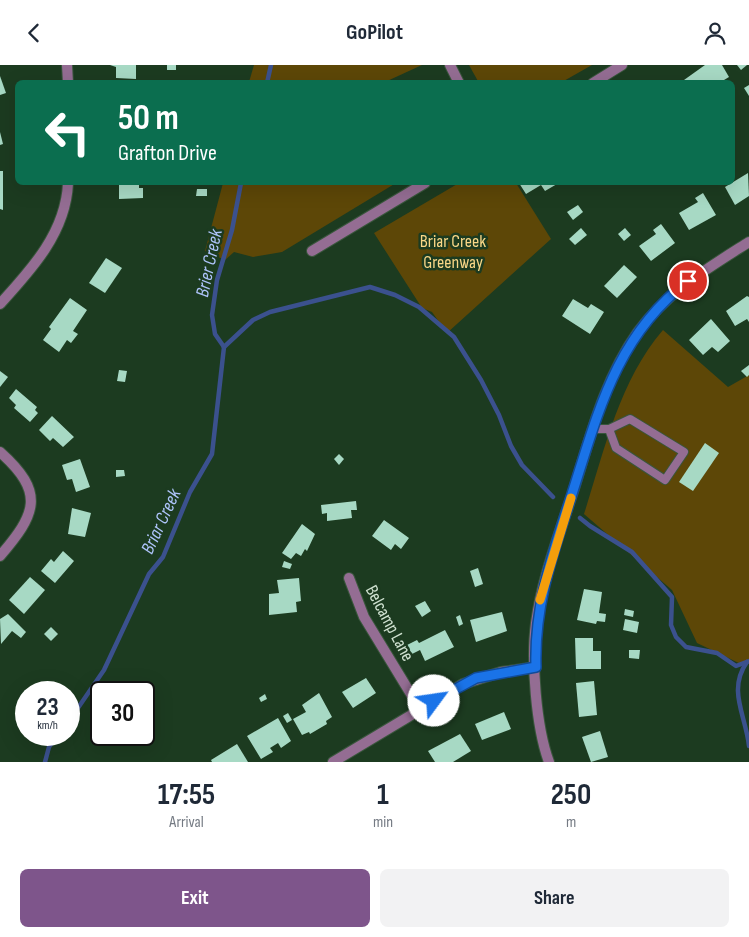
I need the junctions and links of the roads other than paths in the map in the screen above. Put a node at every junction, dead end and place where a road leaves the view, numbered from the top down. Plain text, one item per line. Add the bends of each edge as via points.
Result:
1 (67, 65) edge
2 (450, 65) edge
3 (622, 65) edge
4 (68, 80) edge
5 (458, 80) edge
6 (598, 80) edge
7 (68, 185) edge
8 (422, 185) edge
9 (749, 242) edge
10 (312, 251) dead end
11 (0, 304) edge
12 (593, 429) junction
13 (609, 429) junction
14 (0, 452) edge
15 (0, 556) edge
16 (349, 578) dead end
17 (536, 667) junction
18 (420, 709) junction
19 (333, 762) edge
20 (549, 762) edge

1 - 4 street
2 - 5 street
3 - 6 street
7 - 11 street via 65,209 48,246
8 - 10 street
9 - 12 street via 678,288 638,332 605,393
12 - 13 lane
12 - 17 street via 544,584 536,625
13 - 13 lane via 616,448 665,480 684,452 630,419
14 - 15 street via 29,487 31,501 26,524
16 - 18 street, Belcamp Lane via 364,617
17 - 18 street via 476,678
17 - 20 street via 540,723
18 - 19 street

